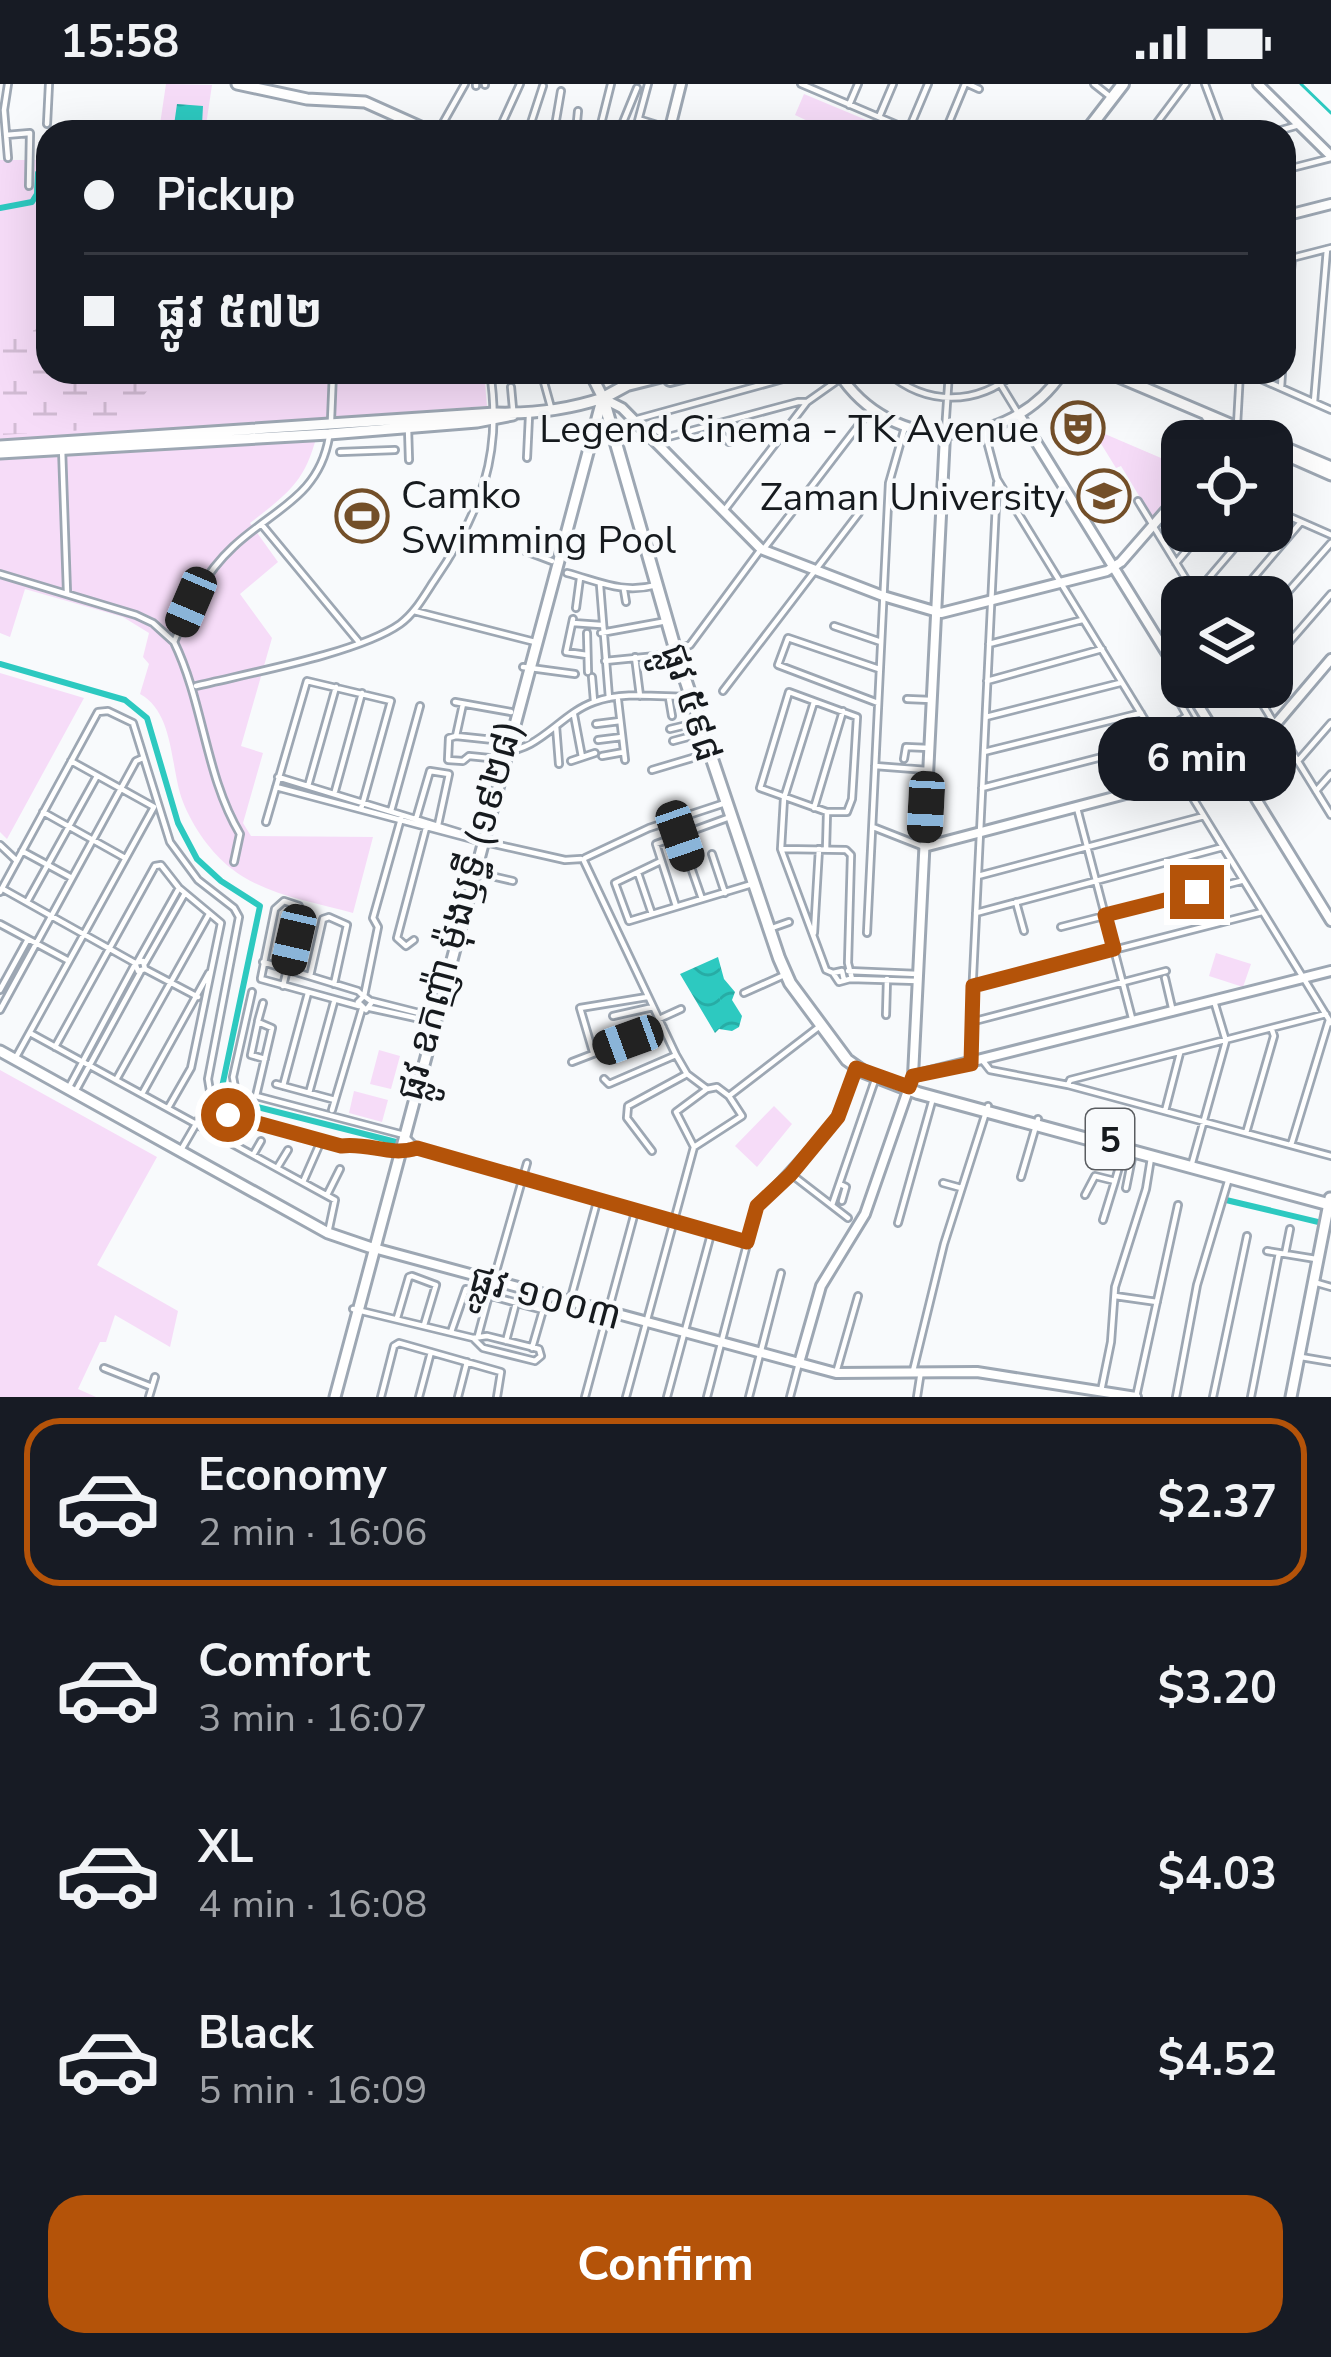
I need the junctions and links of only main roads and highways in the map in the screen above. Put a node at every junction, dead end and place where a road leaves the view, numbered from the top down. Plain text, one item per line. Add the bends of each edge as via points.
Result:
1 (236, 84) edge
2 (259, 86) edge
3 (1115, 90) edge
4 (413, 120) edge
5 (1092, 120) edge
6 (598, 384) edge
7 (631, 384) edge
8 (647, 384) edge
9 (1135, 384) edge
10 (620, 390) junction
11 (603, 398) junction
12 (494, 417) junction
13 (1214, 420) edge
14 (596, 425) junction
15 (330, 430) junction
16 (0, 449) edge
17 (1293, 456) edge
18 (1293, 457) edge
19 (1331, 471) edge
20 (551, 576) junction
21 (526, 667) junction
22 (502, 751) junction
23 (480, 839) junction
24 (432, 1019) junction
25 (0, 1051) edge
26 (911, 1082) junction
27 (987, 1109) junction
28 (1037, 1122) junction
29 (1192, 1164) junction
30 (1330, 1201) edge
31 (372, 1248) junction
32 (332, 1397) edge
33 (1291, 1397) edge

1 - 2 main road
2 - 4 main road via 366,98
3 - 5 main road
6 - 11 main road
7 - 10 main road
8 - 10 main road
9 - 13 main road
10 - 11 main road
11 - 12 main road
11 - 14 main road, ផ្លូវ ឧកញ៉ា ម៉ុងឫទ្ធី (១៩២៨)
11 - 26 main road, ផ្លូវ ៥៩៨ / 5 via 678,657 786,974 856,1068
12 - 15 main road
12 - 15 main road
14 - 20 main road, ផ្លូវ ឧកញ៉ា ម៉ុងឫទ្ធី (១៩២៨)
14 - 20 main road, ផ្លូវ ឧកញ៉ា ម៉ុងឫទ្ធី (១៩២៨)
15 - 16 main road
17 - 19 main road
18 - 19 main road
20 - 21 main road, ផ្លូវ ឧកញ៉ា ម៉ុងឫទ្ធី (១៩២៨)
21 - 22 main road, ផ្លូវ ឧកញ៉ា ម៉ុងឫទ្ធី (១៩២៨)
21 - 22 main road, ផ្លូវ ឧកញ៉ា ម៉ុងឫទ្ធី (១៩២៨)
22 - 23 main road, ផ្លូវ ឧកញ៉ា ម៉ុងឫទ្ធី (១៩២៨)
23 - 24 main road, ផ្លូវ ឧកញ៉ា ម៉ុងឫទ្ធី (១៩២៨)
23 - 24 main road, ផ្លូវ ឧកញ៉ា ម៉ុងឫទ្ធី (១៩២៨)
24 - 31 main road, ផ្លូវ ឧកញ៉ា ម៉ុងឫទ្ធី (១៩២៨)
25 - 31 main road, ផ្លូវ ១០០៣ via 328,1233
26 - 27 main road, ផ្លូវ ៥៩៨ / 5
26 - 27 main road, ផ្លូវ ៥៩៨ / 5 via 933,1098
27 - 28 main road, ផ្លូវ ៥៩៨ / 5
28 - 29 main road, ផ្លូវ ៥៩៨ / 5
28 - 29 main road, ផ្លូវ ៥៩៨ / 5
29 - 30 main road, ផ្លូវ ៥៩៨ / 5
29 - 30 main road, ផ្លូវ ៥៩៨ / 5
30 - 33 main road
31 - 32 main road, ផ្លូវ ឧកញ៉ា ម៉ុងឫទ្ធី (១៩២៨)

